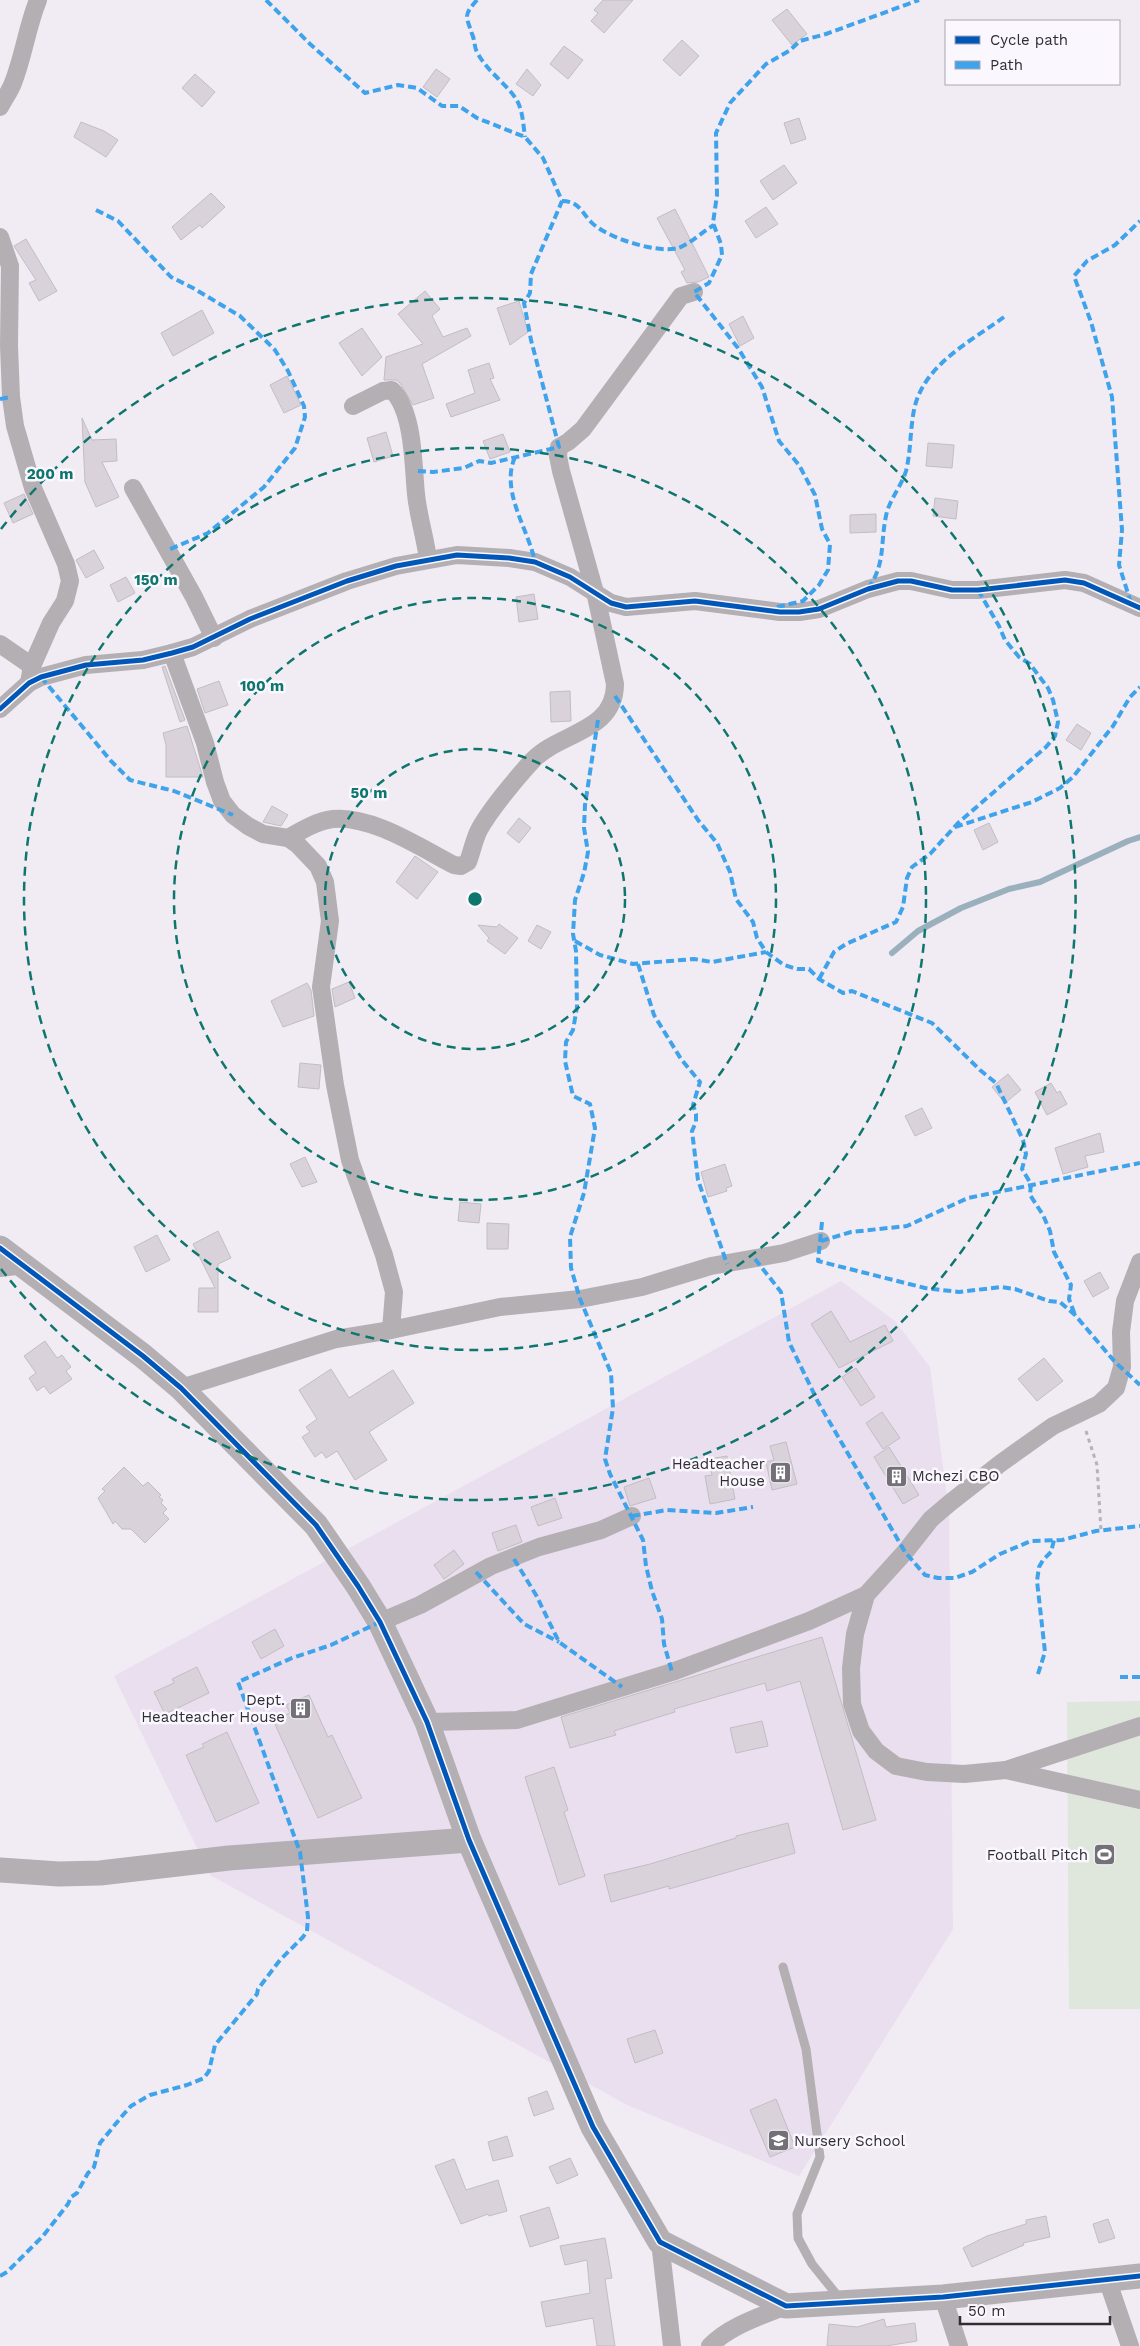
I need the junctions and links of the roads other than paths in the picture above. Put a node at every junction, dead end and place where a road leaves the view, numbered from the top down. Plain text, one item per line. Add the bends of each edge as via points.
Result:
1 (38, 0) edge
2 (0, 106) edge
3 (0, 238) edge
4 (694, 292) dead end
5 (353, 406) dead end
6 (133, 488) dead end
7 (428, 559) junction
8 (596, 596) junction
9 (1140, 608) edge
10 (214, 638) junction
11 (0, 644) edge
12 (172, 653) junction
13 (30, 675) junction
14 (0, 709) edge
15 (288, 838) junction
16 (821, 1241) dead end
17 (0, 1248) edge
18 (1140, 1262) edge
19 (24, 1265) junction
20 (0, 1268) edge
21 (391, 1330) junction
22 (182, 1388) junction
23 (632, 1516) dead end
24 (866, 1595) junction
25 (380, 1622) junction
26 (427, 1722) junction
27 (1140, 1726) edge
28 (1006, 1770) junction
29 (1140, 1800) edge
30 (469, 1840) junction
31 (0, 1870) edge
32 (783, 1967) dead end
33 (660, 2242) junction
34 (1140, 2276) edge
35 (1107, 2280) junction
36 (943, 2297) junction
37 (842, 2302) junction
38 (786, 2306) junction
39 (672, 2346) edge
40 (710, 2346) edge
41 (959, 2346) edge
42 (1130, 2346) edge

1 - 2 street via 28,24 13,84
3 - 13 street via 10,266 9,346 15,426 34,488 70,581 65,601 51,622
4 - 8 street via 681,296 584,429 559,447 561,471
5 - 7 street via 383,391 392,390 398,396 412,438 416,494
6 - 10 street
7 - 8 street via 457,555 535,562 570,577
7 - 10 street via 347,581 250,619
8 - 9 street via 626,607 695,601 799,612 819,609 898,580 952,590 978,590 1065,580 1092,586
8 - 15 street via 615,696 608,709 587,728 535,758 480,828 468,862 454,865 389,832 356,820 326,821
10 - 12 street
11 - 13 street
12 - 13 street via 144,660 86,665 41,677
12 - 15 street via 222,801 248,826 263,834
13 - 14 street
15 - 21 street via 311,856 325,882 330,921 321,987 334,1077 350,1160 394,1292
16 - 21 street via 784,1253 711,1266 642,1287 580,1299 500,1307
17 - 19 street
18 - 24 street via 1125,1301 1121,1332 1122,1367 1116,1388 1099,1404 1053,1426 951,1502 932,1519
19 - 20 street
19 - 22 street
21 - 22 street via 336,1339
22 - 25 street via 316,1525
23 - 25 street via 601,1530 539,1547 491,1566 420,1605
24 - 26 street via 809,1621 672,1672 517,1720
24 - 28 street via 855,1634 851,1668 852,1704 861,1731 876,1751 896,1766 927,1772 964,1774
25 - 26 street
26 - 30 street
27 - 28 street
28 - 29 street
30 - 31 street via 229,1858 100,1873
30 - 33 street via 593,2127
32 - 37 lane via 806,2048 820,2157 797,2214 798,2238 812,2264
33 - 38 street
33 - 39 street
34 - 35 street
35 - 36 street
35 - 42 street
36 - 37 street
36 - 41 street
37 - 38 street
38 - 40 street via 752,2319

